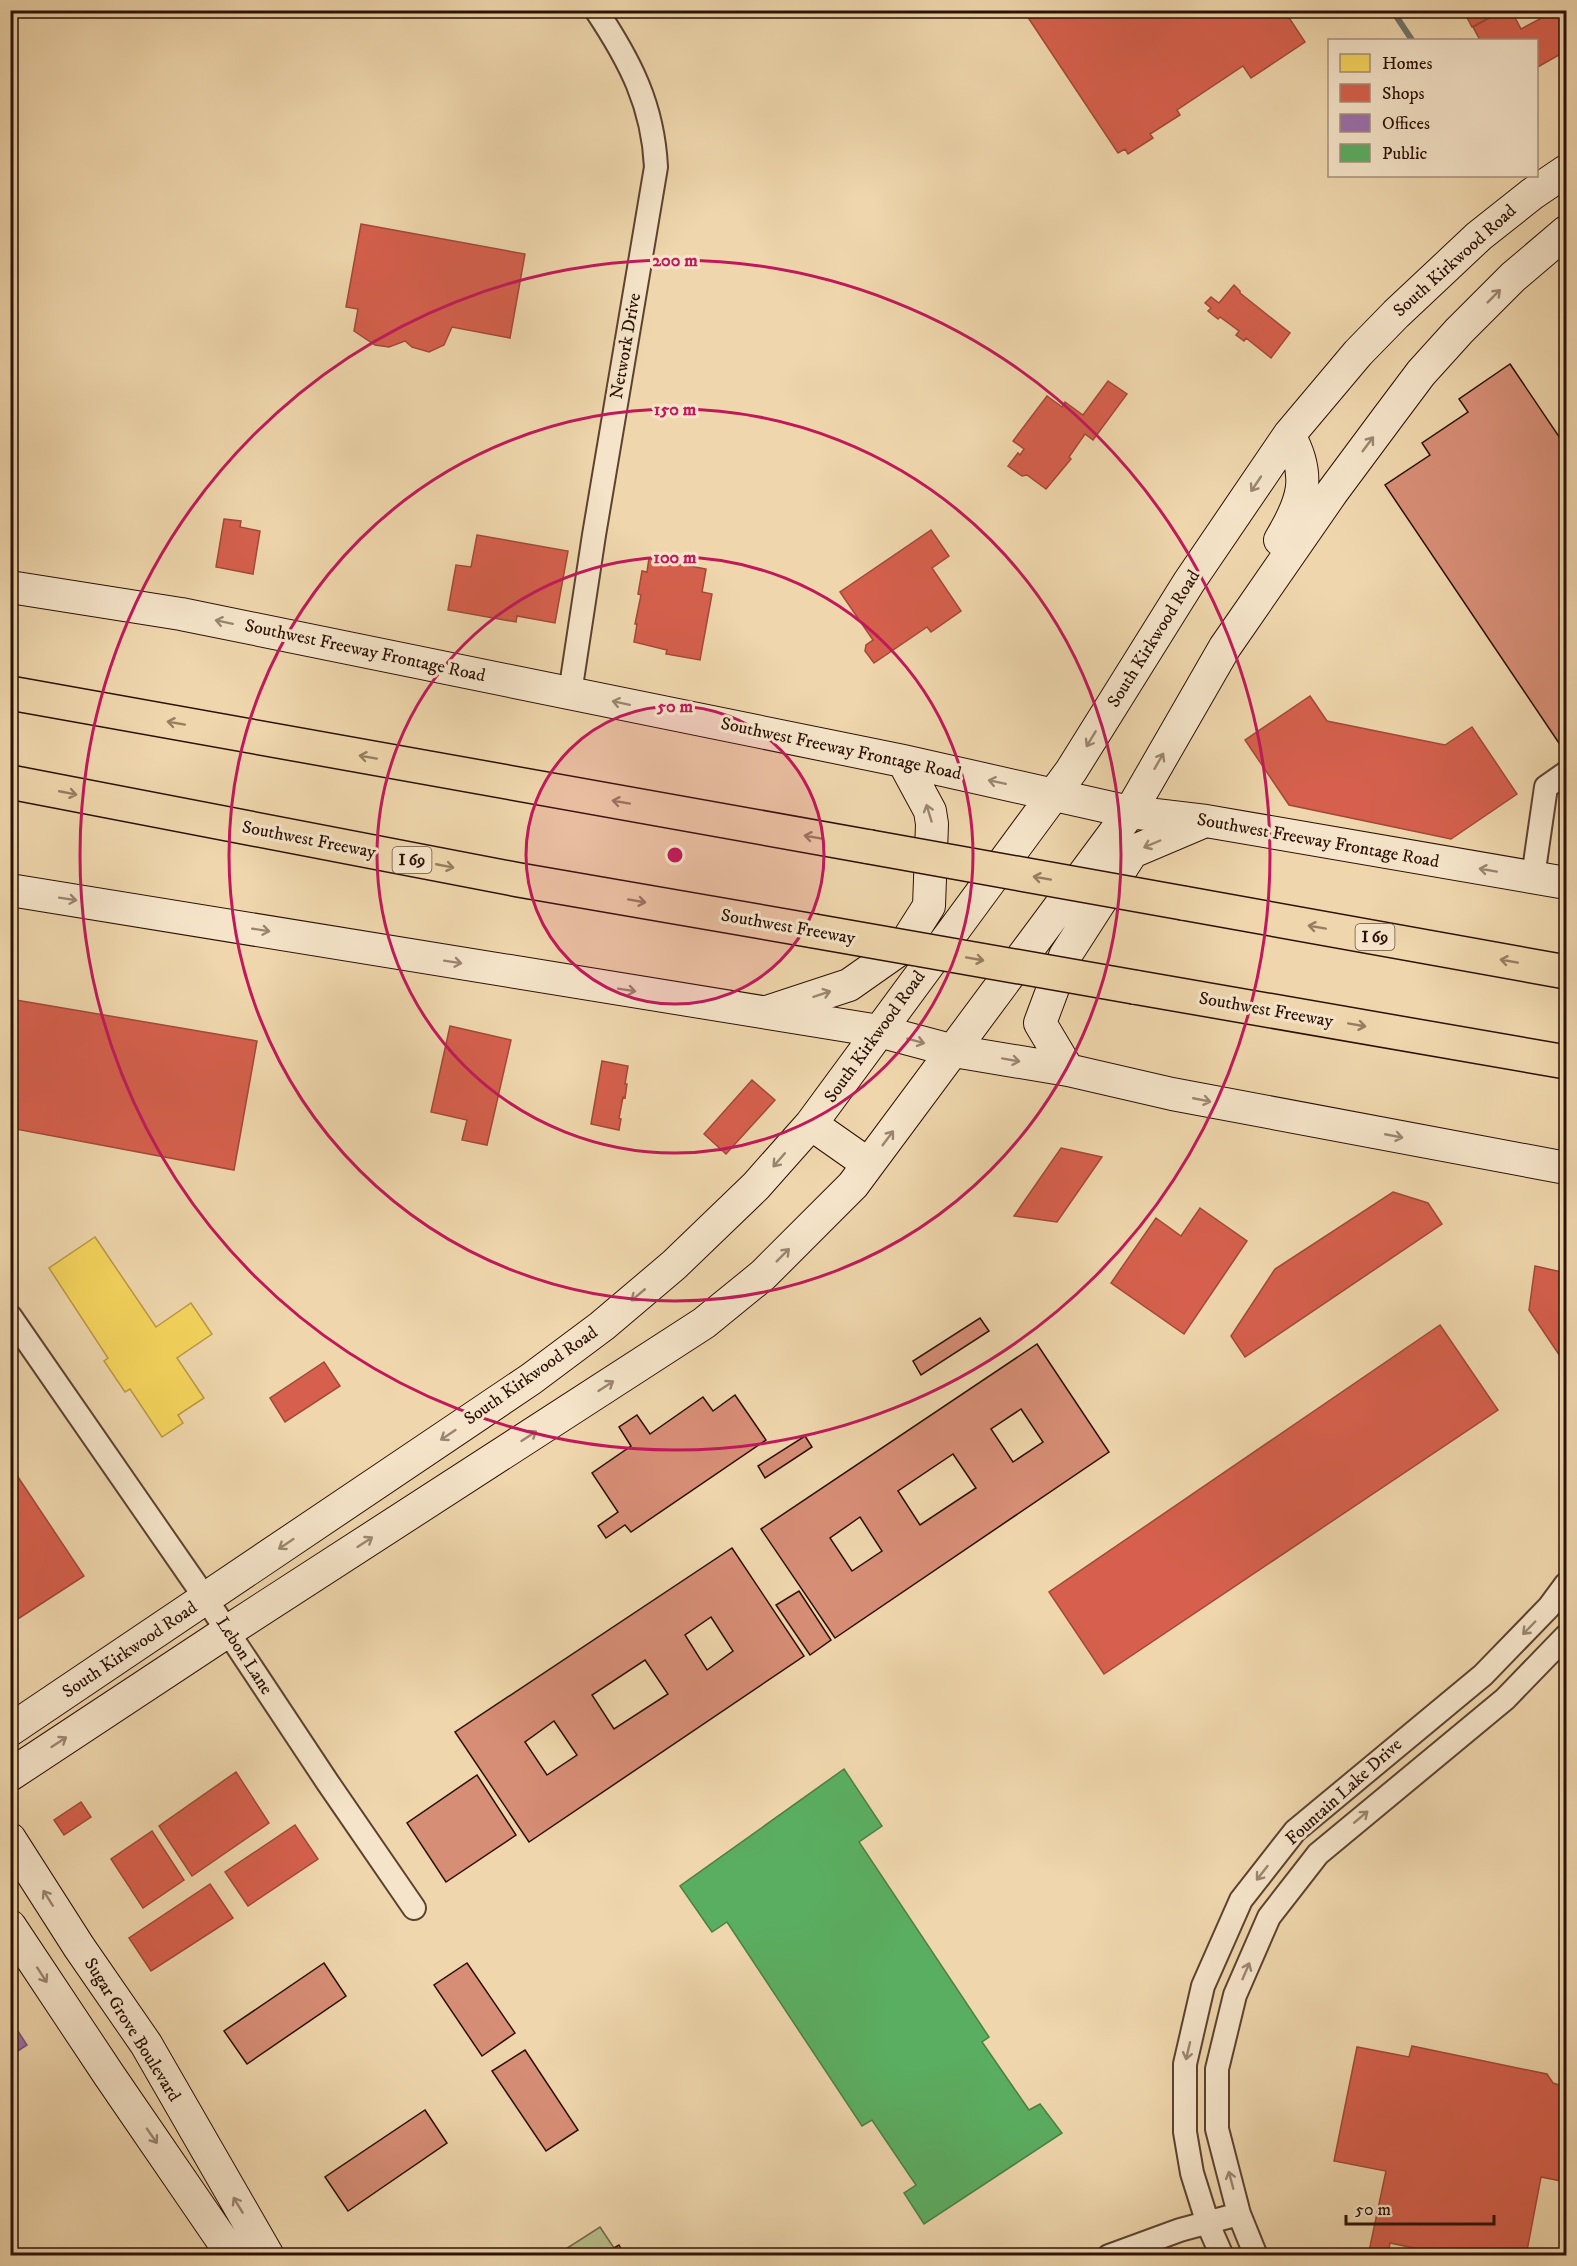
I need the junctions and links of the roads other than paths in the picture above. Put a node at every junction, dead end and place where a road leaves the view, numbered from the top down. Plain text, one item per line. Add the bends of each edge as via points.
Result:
1 (596, 10) edge
2 (1566, 171) edge
3 (1566, 232) edge
4 (1358, 352) junction
5 (1289, 435) junction
6 (1333, 491) junction
7 (1267, 586) junction
8 (10, 587) edge
9 (10, 693) edge
10 (570, 693) junction
11 (903, 761) junction
12 (1566, 773) edge
13 (10, 782) edge
14 (1054, 794) junction
15 (1130, 812) junction
16 (1206, 821) junction
17 (1533, 877) junction
18 (1566, 883) edge
19 (10, 890) edge
20 (1566, 972) edge
21 (766, 1012) junction
22 (879, 1031) junction
23 (1488, 1048) junction
24 (954, 1051) junction
25 (1566, 1062) edge
26 (1068, 1070) junction
27 (1566, 1070) edge
28 (811, 1124) junction
29 (868, 1164) junction
30 (1566, 1168) edge
31 (10, 1316) edge
32 (1566, 1584) edge
33 (206, 1599) junction
34 (228, 1631) junction
35 (1566, 1636) edge
36 (10, 1730) edge
37 (1384, 1756) junction
38 (10, 1775) edge
39 (1404, 1781) junction
40 (10, 1839) edge
41 (414, 1908) dead end
42 (10, 1926) edge
43 (1203, 1986) junction
44 (1235, 1995) junction
45 (1239, 2214) junction
46 (1208, 2224) junction
47 (233, 2256) edge
48 (268, 2256) edge
49 (1109, 2256) edge
50 (1222, 2256) edge
51 (1256, 2256) edge

1 - 10 street, Network Drive via 642,92 654,138 656,166
2 - 4 main road, South Kirkwood Road via 1479,236
6 -> 3 main road, South Kirkwood Road via 1421,373 1513,277
4 - 5 main road, South Kirkwood Road
4 - 6 main road via 1358,376 1316,435 1318,471
5 - 7 main road via 1299,453 1302,488 1295,516 1267,561
5 -> 14 main road, South Kirkwood Road via 1189,582
6 - 7 main road, South Kirkwood Road
15 -> 7 main road, South Kirkwood Road via 1225,647
10 -> 8 main road, Southwest Freeway Frontage Road via 181,614
20 -> 9 highway, I 69, bridge
11 -> 10 main road, Southwest Freeway Frontage Road
14 -> 11 main road, Southwest Freeway Frontage Road
21 -> 11 main road via 849,985 903,947 929,906 930,811
12 - 17 street via 1546,787
13 -> 23 highway, Southwest Freeway / I 69, bridge via 519,880
14 - 15 main road, Southwest Freeway Frontage Road
14 - 22 main road, South Kirkwood Road
15 - 16 main road, Southwest Freeway Frontage Road
15 - 24 main road, South Kirkwood Road
17 -> 16 main road, Southwest Freeway Frontage Road
16 -> 26 main road via 1132,852 1065,956 1040,1023
17 - 18 main road, Southwest Freeway Frontage Road
19 -> 21 main road
21 - 22 main road
22 -> 24 main road
22 - 28 main road, South Kirkwood Road
23 - 25 highway, Southwest Freeway / I 69
23 - 27 highway
24 -> 26 main road
29 -> 24 main road, South Kirkwood Road
26 -> 30 main road via 1172,1094
28 - 29 main road
28 -> 33 main road, South Kirkwood Road via 756,1186 674,1265 602,1326 531,1379
34 -> 29 main road, South Kirkwood Road via 704,1323 763,1275 836,1203
31 - 33 street, Lebon Lane
32 -> 37 street, Fountain Lake Drive via 1483,1675
33 - 34 street, Lebon Lane
33 - 36 main road, South Kirkwood Road
38 -> 34 main road, South Kirkwood Road
34 - 41 street, Lebon Lane
35 - 39 street, Fountain Lake Drive via 1504,1699
37 - 39 street
37 -> 43 street, Fountain Lake Drive via 1295,1831 1241,1900
44 -> 39 street, Fountain Lake Drive via 1269,1917 1318,1854
48 -> 40 main road, Sugar Grove Boulevard via 146,2044
42 -> 47 main road
43 - 44 street
43 -> 46 street, Fountain Lake Drive via 1185,2064 1185,2132 1192,2174
45 -> 44 street, Fountain Lake Drive via 1217,2129 1217,2068
45 - 46 street
45 - 51 street, Fountain Lake Drive
46 - 49 street
46 - 50 street, Fountain Lake Drive

